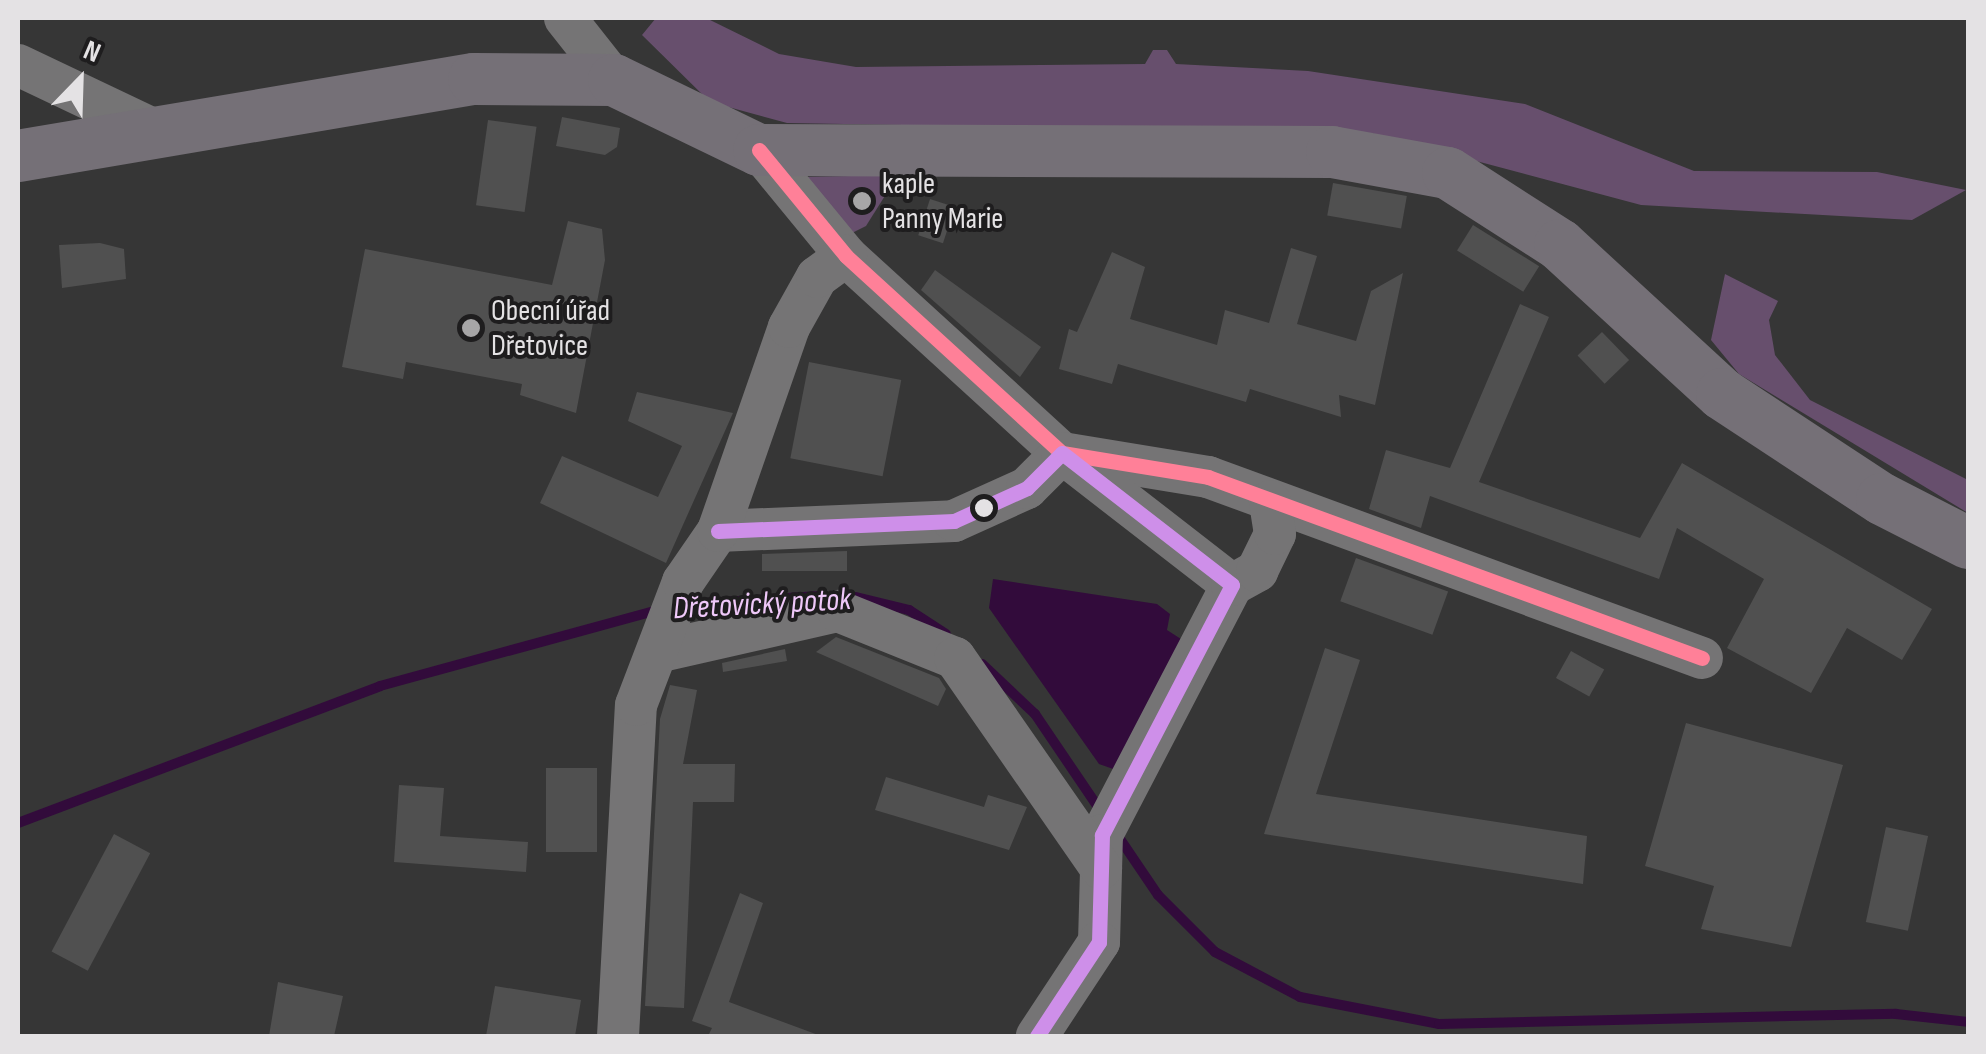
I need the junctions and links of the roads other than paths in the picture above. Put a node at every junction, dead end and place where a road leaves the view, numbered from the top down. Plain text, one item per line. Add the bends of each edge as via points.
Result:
1 (564, 18) edge
2 (18, 65) edge
3 (614, 80) junction
4 (156, 130) junction
5 (760, 150) junction
6 (18, 156) edge
7 (846, 256) junction
8 (1062, 453) junction
9 (1270, 500) junction
10 (718, 531) junction
11 (1968, 543) edge
12 (1232, 585) junction
13 (662, 638) junction
14 (1702, 658) dead end
15 (1102, 868) junction
16 (618, 1036) edge
17 (1036, 1036) edge

1 - 3 street
2 - 4 street
3 - 4 main road via 474,80
3 - 5 main road
4 - 6 main road
5 - 7 street
5 - 11 main road via 1332,152 1448,173 1560,245 1722,394 1882,500
7 - 8 street
7 - 10 street via 816,278 789,327
8 - 9 street via 1208,477
8 - 10 street via 1027,488 954,521
8 - 12 street
9 - 12 street via 1274,534 1257,571
9 - 14 street
10 - 13 street via 683,582
12 - 15 street via 1102,835
13 - 15 street via 838,611 956,658
13 - 16 street via 636,705
15 - 17 street via 1100,942

